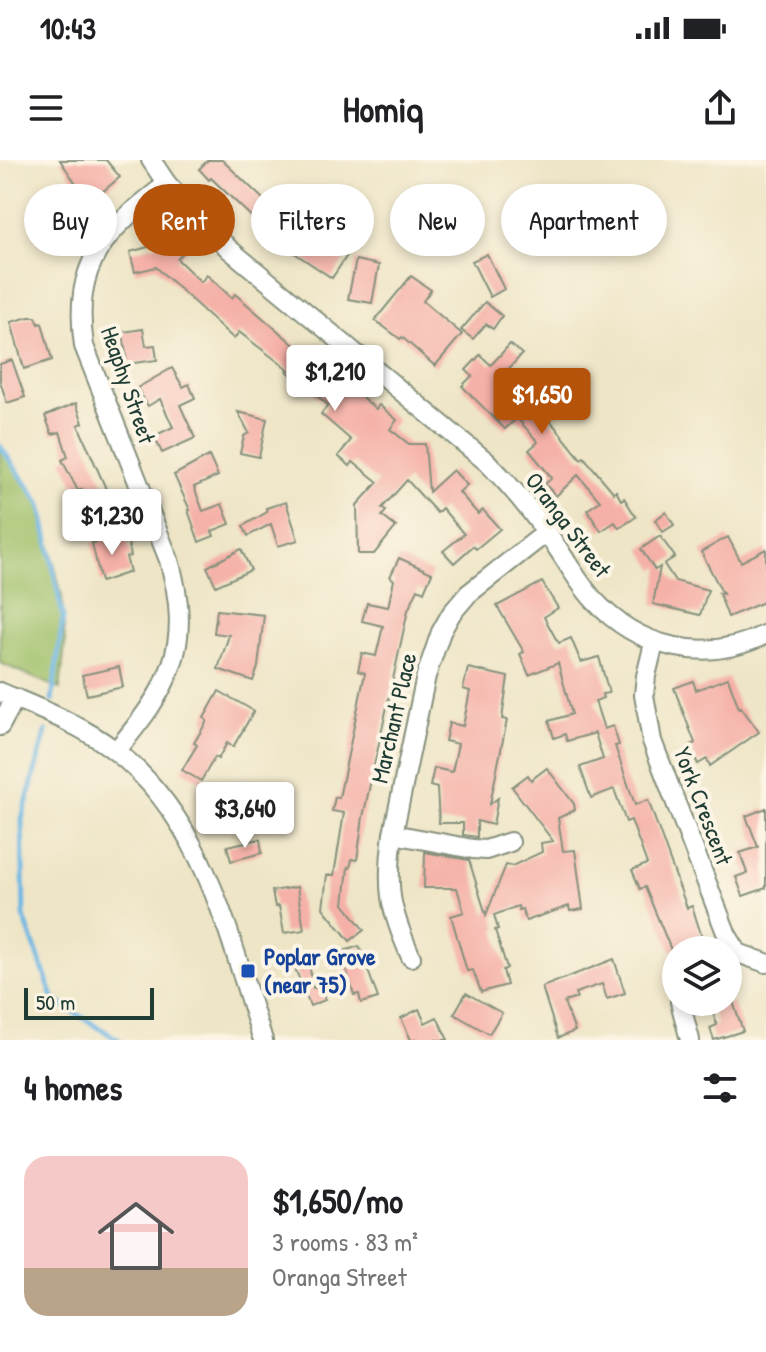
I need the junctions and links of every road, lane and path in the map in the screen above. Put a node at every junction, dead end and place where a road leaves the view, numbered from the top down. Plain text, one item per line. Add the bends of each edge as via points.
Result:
1 (151, 160) edge
2 (167, 184) edge
3 (133, 209) edge
4 (235, 254) edge
5 (547, 532) junction
6 (766, 634) edge
7 (654, 643) junction
8 (8, 695) edge
9 (0, 726) edge
10 (116, 751) junction
11 (393, 834) junction
12 (510, 842) dead end
13 (727, 936) edge
14 (411, 957) dead end
15 (742, 958) edge
16 (766, 963) edge
17 (684, 1016) edge
18 (263, 1040) edge
19 (690, 1040) edge

1 - 2 street, Oranga Street
3 - 10 street, Heaphy Street via 96,252 87,272 80,320 84,346 169,560 177,589 177,645 160,693
4 - 5 street, Oranga Street via 487,462
5 - 7 street, Oranga Street via 591,597 612,618
5 - 11 street, Marchant Place via 468,594 441,632 426,676
6 - 7 street, Oranga Street via 706,650
7 - 13 street, York Crescent via 644,695 652,741
8 - 9 street
8 - 10 street
10 - 18 street via 165,802 196,851
11 - 12 street via 486,850
11 - 14 street, Marchant Place via 389,892
15 - 16 street, York Crescent
17 - 19 street

